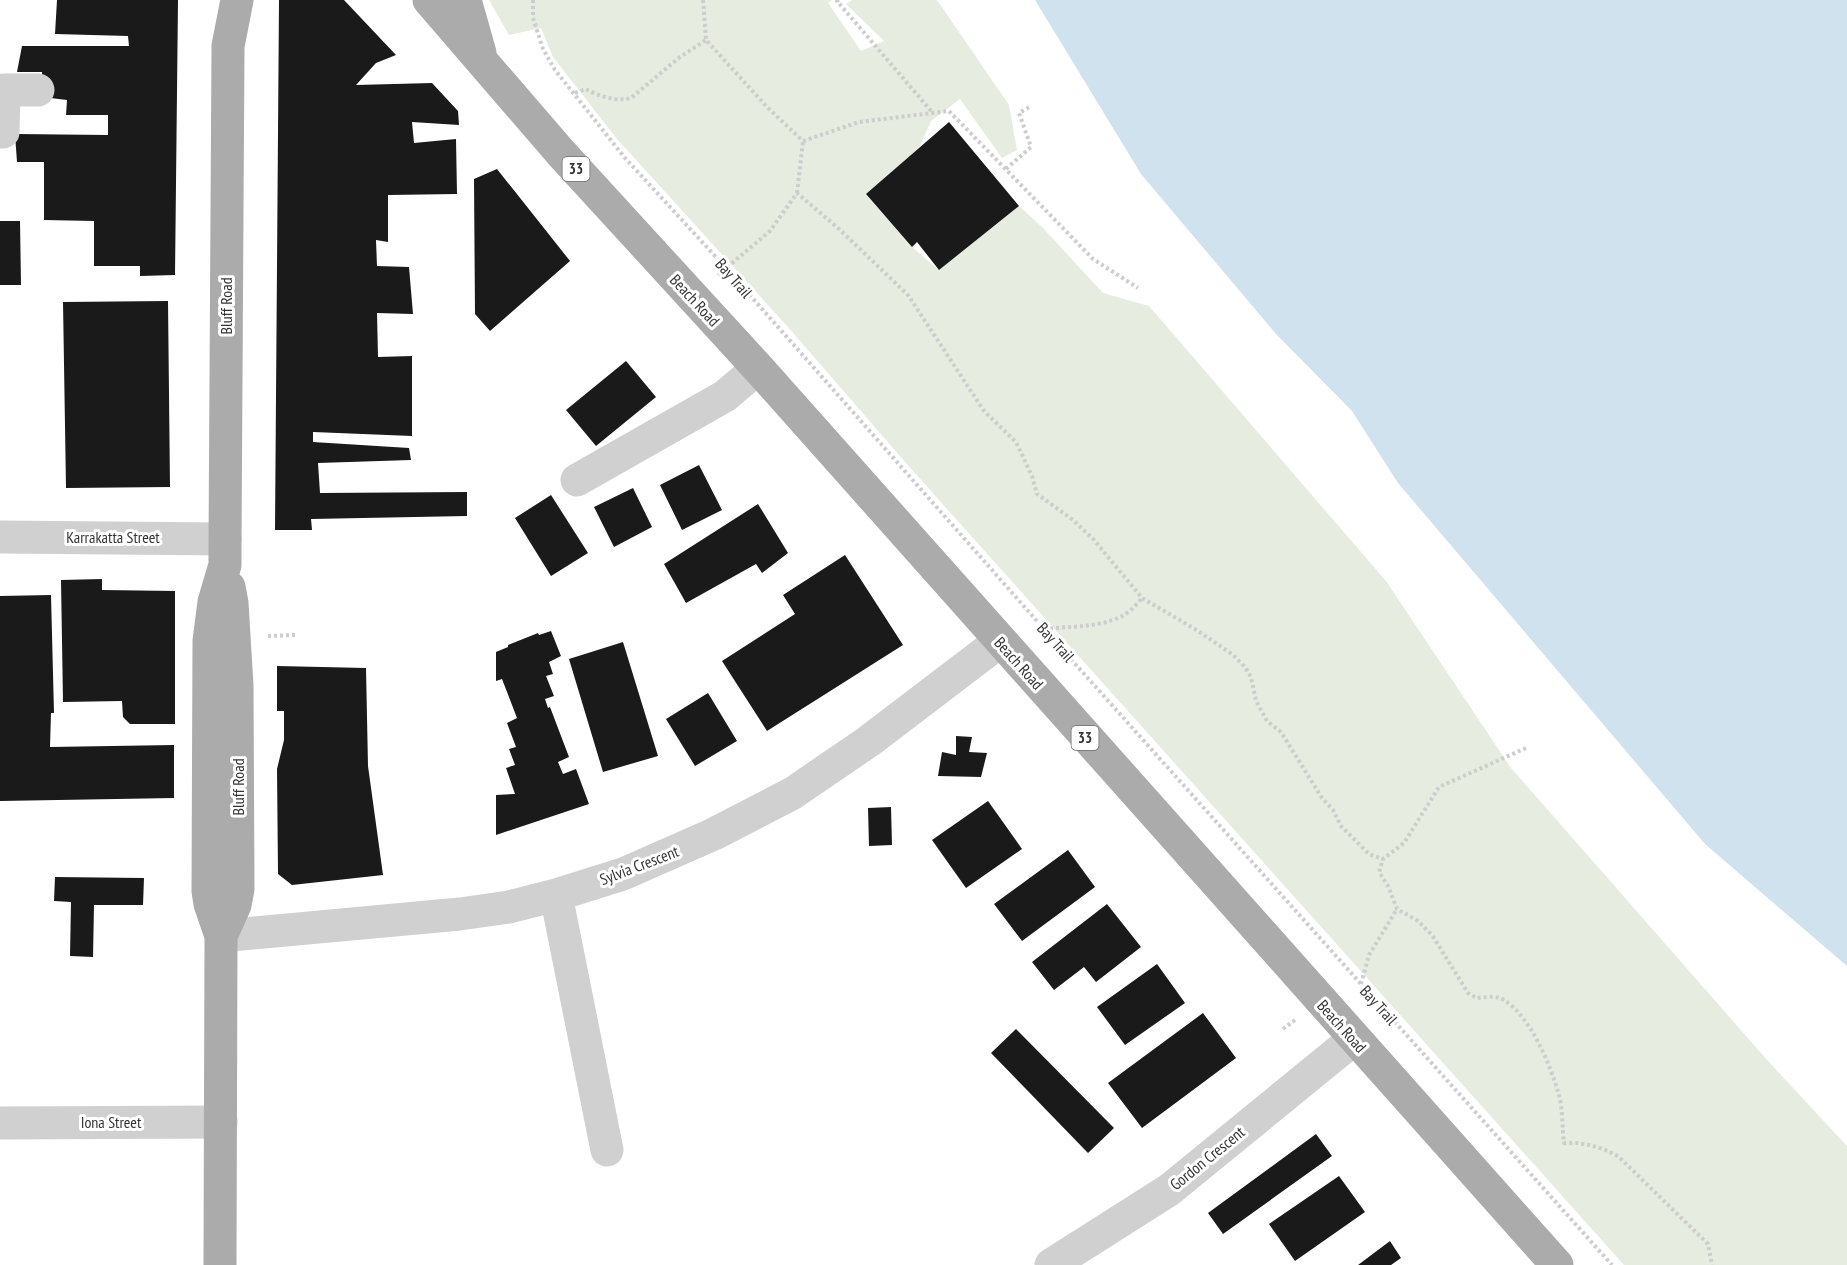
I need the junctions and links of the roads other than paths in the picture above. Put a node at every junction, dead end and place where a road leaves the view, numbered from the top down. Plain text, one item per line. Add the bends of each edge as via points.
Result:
1 (214, 0) edge
2 (237, 0) edge
3 (429, 0) edge
4 (465, 0) edge
5 (228, 46) junction
6 (482, 60) junction
7 (38, 90) dead end
8 (0, 132) edge
9 (758, 368) junction
10 (577, 480) dead end
11 (0, 537) edge
12 (225, 552) junction
13 (999, 642) junction
14 (556, 895) junction
15 (222, 936) junction
16 (1354, 1040) junction
17 (221, 1122) junction
18 (0, 1123) edge
19 (607, 1150) dead end
20 (220, 1265) edge
21 (1051, 1265) edge
22 (1557, 1265) edge

1 - 5 main road, Bluff Road
2 - 5 main road, Bluff Road
3 - 6 main road, Beach Road / 33
4 - 6 main road, Beach Road / 33
5 - 12 main road, Bluff Road
6 - 9 main road, Beach Road / 33 via 561,153
7 - 8 street via 4,90
9 - 10 street via 725,396
9 - 13 main road, Beach Road / 33
11 - 12 street, Karrakatta Street
12 - 15 main road, Bluff Road via 209,641 208,891
13 - 14 street, Sylvia Crescent via 794,793 658,859
13 - 16 main road, Beach Road / 33
14 - 15 street, Sylvia Crescent via 460,914
14 - 19 street
15 - 17 main road, Bluff Road
16 - 21 street, Gordon Crescent via 1169,1190
16 - 22 main road, Beach Road / 33
17 - 18 street, Iona Street
17 - 20 main road, Bluff Road

